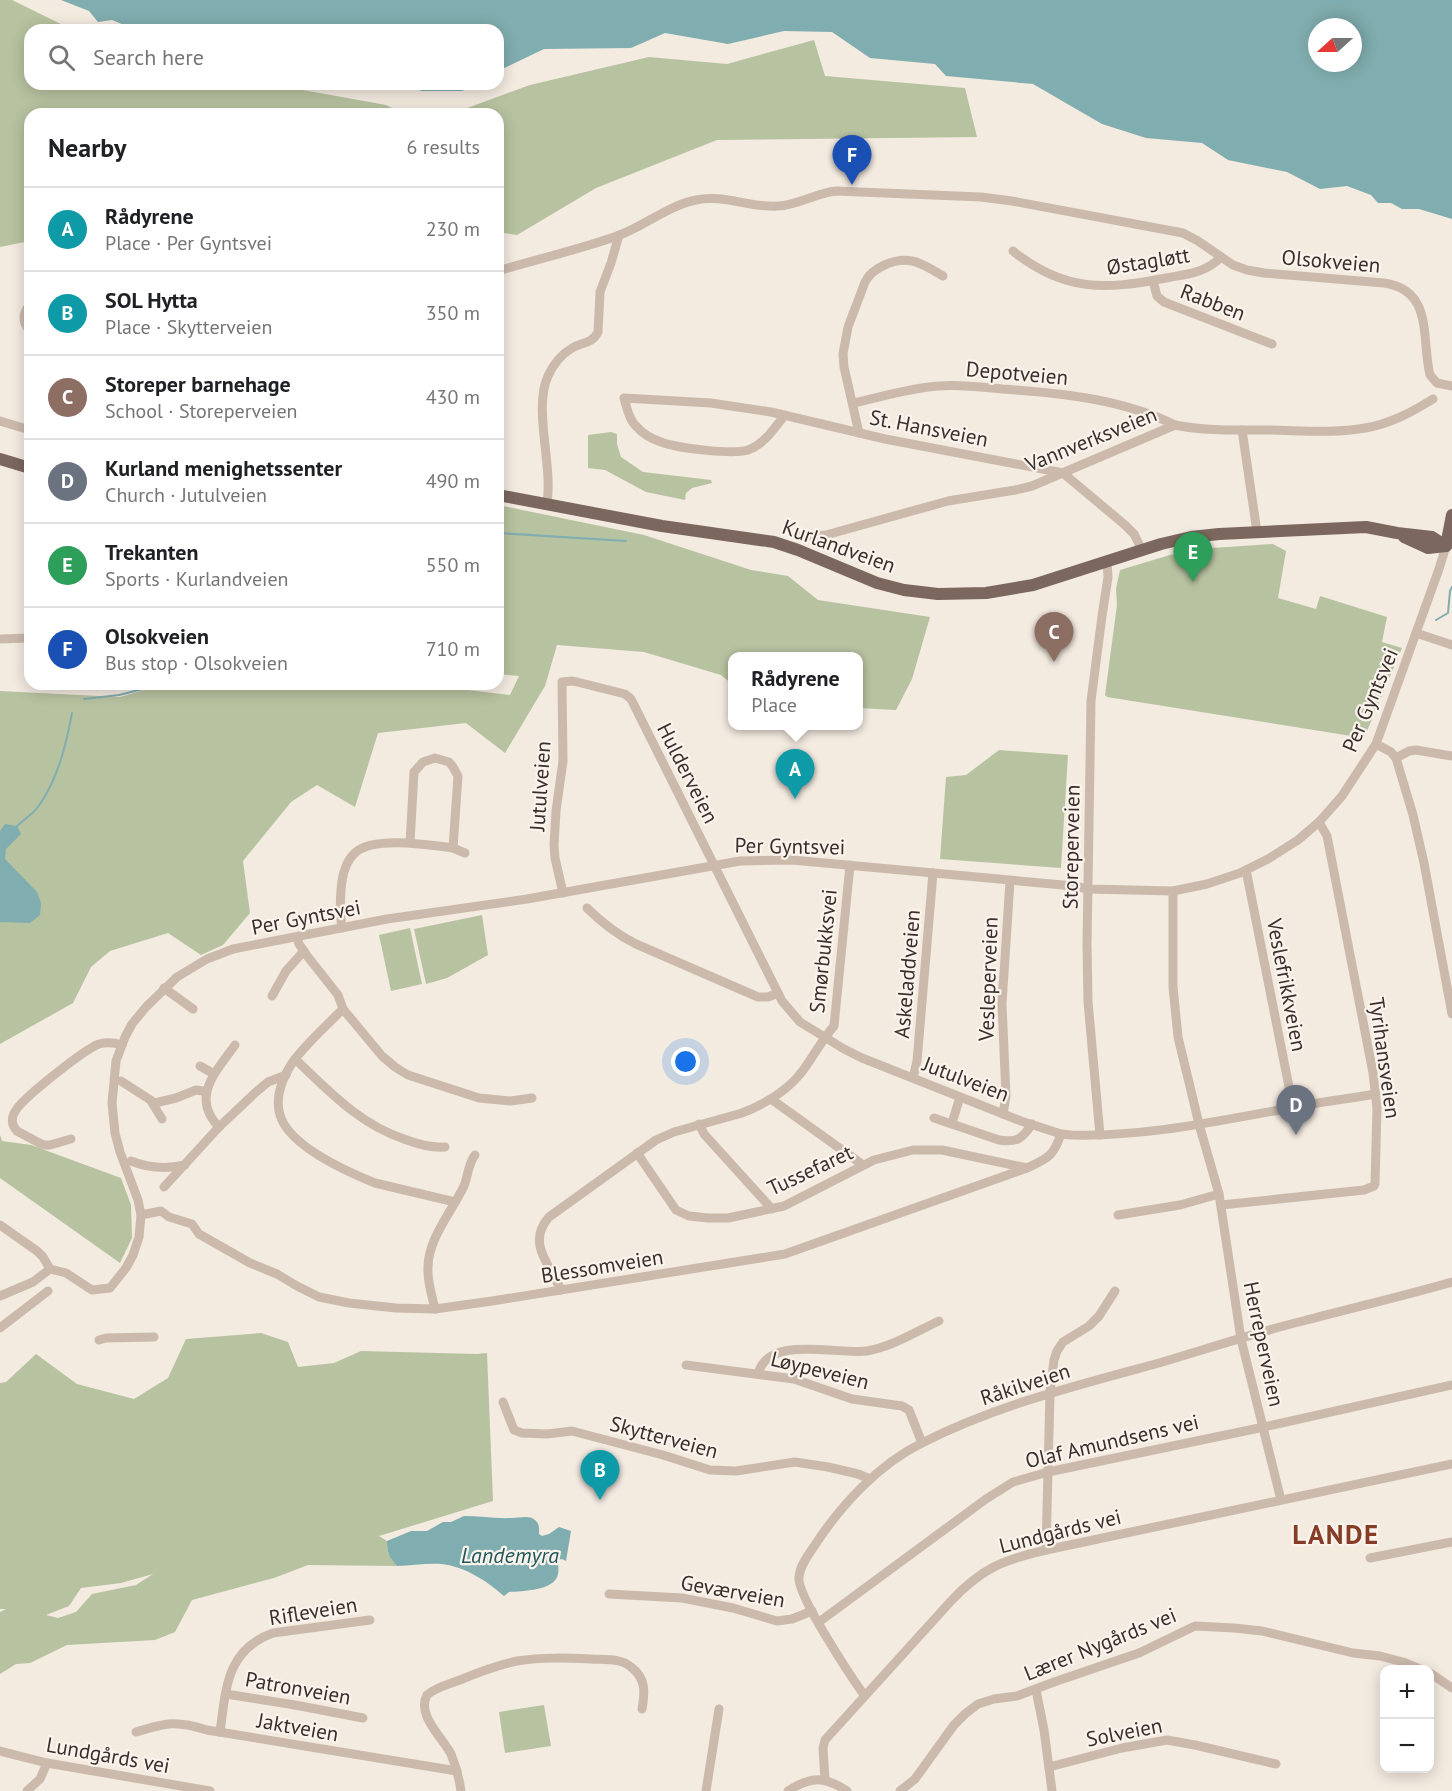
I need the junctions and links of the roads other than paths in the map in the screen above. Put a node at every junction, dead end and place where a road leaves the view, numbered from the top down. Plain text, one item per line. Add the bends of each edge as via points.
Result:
1 (619, 235) junction
2 (1013, 251) dead end
3 (1221, 257) junction
4 (504, 269) edge
5 (943, 276) dead end
6 (1153, 281) junction
7 (1272, 344) dead end
8 (1452, 386) edge
9 (1433, 399) dead end
10 (853, 403) junction
11 (785, 415) junction
12 (0, 421) edge
13 (1175, 426) junction
14 (24, 428) edge
15 (1242, 430) junction
16 (859, 433) junction
17 (0, 459) edge
18 (24, 466) edge
19 (1063, 474) junction
20 (504, 496) edge
21 (547, 503) junction
22 (1452, 515) edge
23 (1257, 532) junction
24 (798, 536) dead end
25 (1446, 546) junction
26 (1142, 550) junction
27 (1107, 561) junction
28 (1416, 633) junction
29 (24, 638) edge
30 (0, 639) edge
31 (1452, 645) edge
32 (562, 682) joint
33 (1376, 744) junction
34 (1452, 756) edge
35 (1396, 758) junction
36 (1319, 822) junction
37 (410, 843) junction
38 (453, 849) junction
39 (465, 853) dead end
40 (715, 865) junction
41 (850, 865) junction
42 (1246, 870) junction
43 (933, 873) junction
44 (1010, 881) junction
45 (1088, 889) junction
46 (1173, 891) junction
47 (563, 893) junction
48 (587, 908) dead end
49 (342, 927) junction
50 (297, 937) junction
51 (304, 951) junction
52 (1448, 976) edge
53 (164, 988) junction
54 (778, 993) junction
55 (272, 996) dead end
56 (193, 1009) dead end
57 (343, 1009) junction
58 (1452, 1014) edge
59 (825, 1037) junction
60 (122, 1045) junction
61 (235, 1045) dead end
62 (295, 1059) junction
63 (200, 1065) dead end
64 (214, 1074) junction
65 (286, 1075) junction
66 (913, 1078) junction
67 (121, 1081) dead end
68 (206, 1094) junction
69 (1376, 1094) junction
70 (960, 1097) junction
71 (532, 1098) dead end
72 (771, 1099) junction
73 (151, 1101) junction
74 (1293, 1107) junction
75 (1003, 1114) junction
76 (934, 1118) dead end
77 (162, 1119) dead end
78 (952, 1123) junction
79 (699, 1124) junction
80 (1032, 1124) junction
81 (1199, 1124) junction
82 (219, 1127) junction
83 (1061, 1134) junction
84 (1100, 1135) junction
85 (71, 1139) dead end
86 (445, 1146) dead end
87 (637, 1153) junction
88 (475, 1155) dead end
89 (131, 1161) dead end
90 (185, 1165) junction
91 (863, 1165) junction
92 (1027, 1168) junction
93 (164, 1187) dead end
94 (1219, 1194) junction
95 (455, 1202) junction
96 (1221, 1205) junction
97 (772, 1209) junction
98 (141, 1215) junction
99 (1118, 1215) dead end
100 (0, 1225) edge
101 (50, 1269) junction
102 (1452, 1282) edge
103 (561, 1290) junction
104 (48, 1291) dead end
105 (1115, 1291) dead end
106 (0, 1296) edge
107 (435, 1309) junction
108 (939, 1321) dead end
109 (0, 1328) edge
110 (154, 1337) dead end
111 (1241, 1339) junction
112 (99, 1340) dead end
113 (686, 1365) dead end
114 (758, 1374) junction
115 (1452, 1385) edge
116 (1050, 1392) junction
117 (503, 1402) dead end
118 (1264, 1426) junction
119 (922, 1443) junction
120 (1452, 1464) edge
121 (1048, 1472) junction
122 (870, 1479) junction
123 (1281, 1500) junction
124 (1452, 1542) edge
125 (1046, 1550) junction
126 (1370, 1558) dead end
127 (609, 1594) dead end
128 (812, 1611) junction
129 (370, 1620) dead end
130 (819, 1622) junction
131 (1410, 1665) edge
132 (1434, 1676) edge
133 (1452, 1688) edge
134 (1036, 1690) junction
135 (226, 1694) junction
136 (864, 1695) junction
137 (642, 1708) dead end
138 (720, 1709) dead end
139 (363, 1718) dead end
140 (136, 1732) dead end
141 (220, 1732) junction
142 (0, 1751) edge
143 (47, 1763) junction
144 (1276, 1764) dead end
145 (1049, 1767) junction
146 (457, 1771) junction
147 (825, 1780) junction
148 (27, 1791) edge
149 (210, 1791) edge
150 (461, 1791) edge
151 (706, 1791) edge
152 (788, 1791) edge
153 (847, 1791) edge
154 (900, 1791) edge
155 (1052, 1791) edge

1 - 3 street, Olsokveien via 699,199 777,207 848,191 1012,201 1183,233
1 - 4 street, Olsokveien
1 - 21 street via 600,291 596,336 566,352 544,384
2 - 6 street, Østagløtt via 1036,268 1077,283 1115,287
3 - 6 street, Østagløtt via 1204,270
3 - 8 street, Olsokveien via 1257,272 1402,287 1420,310 1430,375 1437,383
5 - 10 street via 910,260 881,267 868,276 844,343 843,361
6 - 7 street, Rabben via 1157,296 1164,302
9 - 15 street, Vannverksveien via 1395,419 1366,428
10 - 13 street, Depotveien via 924,387 972,386 1101,401 1141,411
10 - 16 street
11 - 11 street, St. Hansveien via 711,403 624,398 632,421 646,435 664,443 730,452 748,450 765,439
11 - 16 street, St. Hansveien
12 - 14 street
13 - 15 street, Vannverksveien
13 - 19 street, Vannverksveien
15 - 23 street
16 - 19 street, St. Hansveien
17 - 18 main road
19 - 24 street, Vannverksveien via 1015,490 948,501 826,535
19 - 26 street, St. Hansveien via 1125,525
20 - 21 main road
21 - 27 main road, Kurlandveien via 606,517 774,542 877,584 938,594 1006,591
22 - 25 main road
23 - 25 main road, Kurlandveien via 1356,527 1397,533 1428,548
23 - 26 main road, Kurlandveien via 1191,537
25 - 28 street, Per Gyntsvei
26 - 27 main road, Kurlandveien
27 - 45 street, Storeperveien via 1091,701
28 - 31 street
28 - 33 street, Per Gyntsvei
29 - 30 street
32 - 40 street, Hulderveien via 616,691 631,699
32 - 47 street, Jutulveien via 563,761 554,845
33 - 35 street
33 - 36 street, Per Gyntsvei via 1342,796
34 - 35 street via 1416,750
35 - 52 street via 1413,815
36 - 42 street, Per Gyntsvei via 1285,848
36 - 69 street, Tyrihansveien via 1330,849
37 - 38 street
37 - 38 street via 414,772 423,762 439,758 453,766 458,776
37 - 49 street via 363,847 352,856 342,879
38 - 39 street
40 - 41 street, Per Gyntsvei via 792,860
40 - 47 street, Per Gyntsvei
40 - 54 street, Hulderveien
41 - 43 street, Per Gyntsvei
41 - 59 street, Smørbukksvei via 834,1026
42 - 46 street, Per Gyntsvei
42 - 74 street, Veslefrikkveien
43 - 44 street, Per Gyntsvei
43 - 66 street, Askeladdveien
44 - 45 street, Per Gyntsvei
44 - 75 street, Vesleperveien via 1002,1004 1006,1096
45 - 46 street, Per Gyntsvei
45 - 84 street, Storeperveien via 1088,1002
46 - 81 street, Herreperveien via 1178,1037
47 - 49 street, Per Gyntsvei
48 - 54 street via 636,944 758,997
49 - 50 street, Per Gyntsvei
50 - 51 street
50 - 53 street, Per Gyntsvei via 219,954 187,970
51 - 55 street via 285,971
51 - 57 street via 338,995
52 - 58 street
53 - 56 street
53 - 60 street, Per Gyntsvei via 132,1023
54 - 59 street, Jutulveien via 794,1016
57 - 62 street
57 - 71 street via 382,1056 408,1075 479,1098
59 - 66 street, Jutulveien via 862,1058
59 - 72 street, Smørbukksvei via 798,1076
60 - 85 street via 102,1043 88,1049 15,1111 14,1128 43,1145
60 - 98 street, Per Gyntsvei via 114,1072 112,1116
61 - 64 street
62 - 65 street
62 - 86 street via 346,1108 368,1123 415,1143
63 - 64 street
64 - 68 street
65 - 82 street via 268,1082
65 - 95 street via 278,1100 280,1116 288,1131 305,1145 375,1183
66 - 70 street, Jutulveien
67 - 73 street
68 - 73 street via 196,1090 160,1102
68 - 82 street via 207,1110
69 - 74 street, Jutulveien
69 - 96 street, Tyrihansveien via 1374,1186
70 - 75 street, Jutulveien
70 - 78 street
72 - 79 street, Smørbukksvei via 742,1113
72 - 91 street
73 - 77 street
74 - 81 street, Jutulveien
75 - 80 street, Jutulveien
76 - 78 street
78 - 80 street via 1009,1142 1018,1139
79 - 87 street, Smørbukksvei via 656,1140
79 - 97 street
80 - 83 street, Jutulveien
81 - 84 street, Jutulveien
81 - 94 street, Herreperveien
82 - 90 street
83 - 84 street, Jutulveien
83 - 92 street, Blessomveien via 1055,1151
87 - 97 street, Tussefaret via 673,1207 684,1215 728,1218
87 - 103 street, Smørbukksvei via 542,1226 538,1237 541,1248
88 - 95 street
89 - 90 street via 153,1167
90 - 93 street
91 - 92 street, Tussefaret via 895,1153 928,1149
91 - 97 street, Tussefaret
92 - 103 street, Blessomveien via 785,1254
94 - 96 street, Herreperveien
94 - 99 street
95 - 107 street via 429,1255
96 - 111 street, Herreperveien
98 - 101 street via 133,1255 110,1288 92,1290
98 - 107 street, Blessomveien via 161,1211 192,1224 199,1234 319,1297 371,1306
100 - 101 street via 37,1251
101 - 106 street via 33,1282
102 - 111 street, Råkilveien
103 - 107 street, Blessomveien
104 - 109 street
105 - 116 street via 1099,1316 1060,1347 1054,1360
108 - 114 street via 867,1351 803,1348 773,1355 761,1363
110 - 112 street
111 - 116 street, Råkilveien
111 - 118 street, Herreperveien
113 - 114 street, Løypeveien
114 - 119 street, Løypeveien via 803,1381 852,1399 906,1407
115 - 118 street, Olaf Amundsens vei
116 - 119 street, Råkilveien
116 - 121 street
117 - 122 street, Skytterveien via 514,1430 522,1433 572,1431 710,1470 736,1471 795,1462
118 - 121 street, Olaf Amundsens vei
118 - 123 street, Herreperveien
119 - 122 street, Råkilveien
120 - 123 street, Lundgårds vei
121 - 125 street
121 - 130 street, Olaf Amundsens vei via 994,1492
122 - 128 street, Råkilveien via 823,1532 802,1566 798,1580
123 - 125 street, Lundgårds vei
124 - 126 street
125 - 136 street, Lundgårds vei via 1002,1562 973,1579
127 - 128 street, Geværveien via 682,1598 777,1622
128 - 130 street, Råkilveien
129 - 135 street, Rifleveien via 260,1638 236,1661
130 - 136 street, Råkilveien
131 - 134 street, Lærer Nygårds vei via 1262,1631 1198,1625 1148,1649
132 - 133 street
134 - 145 street
134 - 154 street, Lærer Nygårds vei via 986,1700 965,1714 915,1779
135 - 139 street, Patronveien
135 - 141 street, Rifleveien
136 - 147 street, Lundgårds vei via 825,1740
137 - 146 street via 645,1688 640,1677 631,1666 618,1661 560,1658 498,1666 440,1688 425,1699 428,1719
138 - 151 street
140 - 141 street, Jaktveien via 186,1723
141 - 146 street, Jaktveien
142 - 143 street, Lundgårds vei
143 - 148 street via 40,1779
143 - 149 street, Lundgårds vei
144 - 145 street, Solveien via 1167,1740
145 - 155 street
146 - 150 street
147 - 152 street via 811,1779
147 - 153 street

